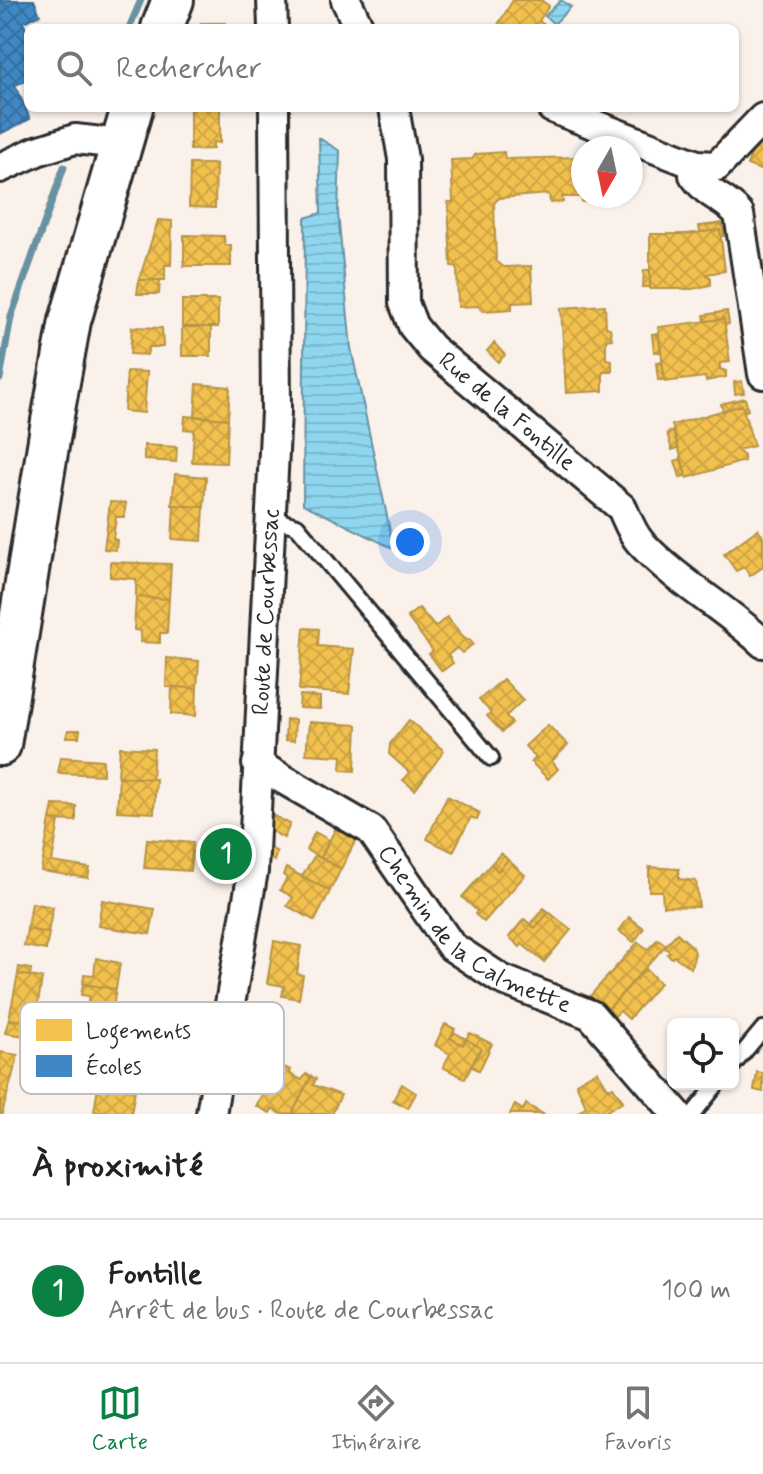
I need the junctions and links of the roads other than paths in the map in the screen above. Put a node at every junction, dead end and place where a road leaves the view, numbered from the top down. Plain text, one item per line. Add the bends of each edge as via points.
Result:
1 (173, 0) edge
2 (272, 0) edge
3 (346, 0) edge
4 (164, 24) edge
5 (273, 24) edge
6 (357, 24) edge
7 (274, 112) edge
8 (395, 112) edge
9 (562, 112) edge
10 (763, 118) edge
11 (126, 126) edge
12 (697, 165) junction
13 (0, 168) edge
14 (763, 374) edge
15 (270, 518) junction
16 (763, 643) edge
17 (0, 745) edge
18 (491, 758) dead end
19 (257, 764) junction
20 (232, 1002) edge
21 (763, 1029) edge
22 (739, 1058) edge
23 (712, 1090) edge
24 (677, 1114) edge
25 (693, 1114) edge

1 - 4 street
2 - 5 street
3 - 6 street
7 - 15 street, Route de Courbessac via 276,411
8 - 16 street, Rue de la Fontille via 403,159 404,303 413,326 431,348 622,508 638,540
9 - 12 street
10 - 12 street via 717,166
11 - 13 street via 37,151
11 - 17 street via 70,321
12 - 14 street via 694,175 704,190 739,214
15 - 18 lane via 297,526
15 - 19 street, Route de Courbessac
19 - 20 street, Route de Courbessac via 253,871
19 - 24 street, Chemin de la Calmette via 371,830 451,946 501,979 591,1015
21 - 22 lane
23 - 25 lane

